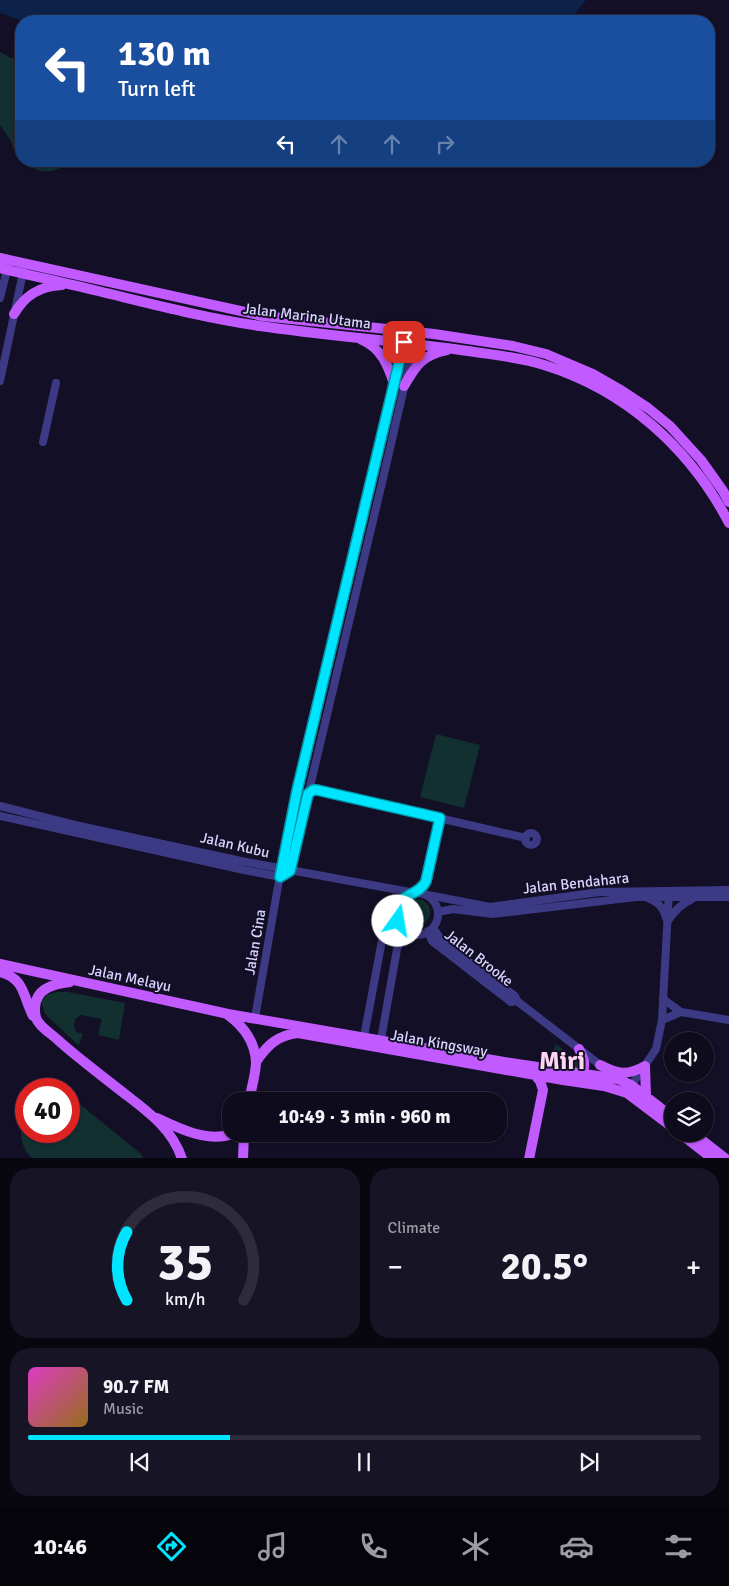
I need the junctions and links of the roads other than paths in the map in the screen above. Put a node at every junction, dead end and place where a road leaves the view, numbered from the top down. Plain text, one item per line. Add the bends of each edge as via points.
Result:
1 (4, 264) edge
2 (24, 269) junction
3 (73, 285) junction
4 (0, 298) edge
5 (14, 314) junction
6 (411, 332) junction
7 (359, 338) junction
8 (410, 343) junction
9 (453, 349) junction
10 (0, 382) edge
11 (56, 383) dead end
12 (399, 385) junction
13 (43, 442) dead end
14 (729, 502) edge
15 (729, 523) edge
16 (308, 794) junction
17 (0, 806) edge
18 (0, 816) edge
19 (440, 818) junction
20 (526, 838) dead end
21 (290, 871) junction
22 (280, 873) junction
23 (729, 890) edge
24 (415, 893) junction
25 (669, 893) junction
26 (428, 896) junction
27 (647, 897) junction
28 (696, 897) junction
29 (729, 897) edge
30 (438, 912) junction
31 (667, 922) junction
32 (430, 930) junction
33 (407, 932) junction
34 (0, 964) edge
35 (0, 972) edge
36 (77, 982) junction
37 (663, 999) junction
38 (681, 1012) junction
39 (228, 1014) junction
40 (255, 1018) junction
41 (662, 1020) junction
42 (729, 1020) edge
43 (38, 1022) junction
44 (363, 1041) junction
45 (380, 1044) junction
46 (579, 1049) junction
47 (256, 1062) junction
48 (600, 1065) junction
49 (645, 1066) junction
50 (580, 1074) junction
51 (534, 1075) junction
52 (618, 1079) junction
53 (563, 1080) junction
54 (629, 1089) junction
55 (251, 1092) edge
56 (646, 1097) junction
57 (664, 1111) edge
58 (152, 1115) junction
59 (664, 1120) edge
60 (222, 1136) edge
61 (244, 1142) edge
62 (692, 1142) edge
63 (705, 1142) edge
64 (182, 1157) edge
65 (243, 1158) edge
66 (533, 1158) edge
67 (713, 1158) edge
68 (726, 1158) edge

1 - 2 main road, Jalan Marina Utama
1 - 4 street
2 - 3 main road, Jalan Marina Utama
2 - 5 street
2 - 6 main road, Jalan Marina Utama via 262,316
3 - 5 main road via 53,285 35,291 20,303
3 - 7 main road, Jalan Marina Utama via 200,315
5 - 10 street
6 - 8 street
6 - 14 main road, Jalan Marina Utama via 528,349 593,374 648,408 670,426 702,460
7 - 8 main road, Jalan Marina Utama
7 - 12 main road via 382,356
8 - 9 main road, Jalan Marina Utama
8 - 12 street
9 - 12 main road via 423,360
9 - 15 main road, Jalan Marina Utama via 543,364 588,382 614,397 642,415 676,447 714,496
11 - 13 street
12 - 16 street via 379,496
12 - 22 street, Jalan Cina via 297,791
16 - 19 street via 317,790
16 - 21 street
17 - 22 street, Jalan Kubu
18 - 22 street, Jalan Kubu
19 - 20 street
19 - 24 street via 426,881
21 - 22 street, Jalan Kubu
21 - 24 street
22 - 40 street, Jalan Cina
23 - 25 street, Jalan Bendahara
24 - 26 street
24 - 33 street via 404,897 396,911 398,921
25 - 26 street, Jalan Bendahara via 600,892 497,906
25 - 27 street, Jalan Bendahara
25 - 28 street, Jalan Bendahara
25 - 31 street
26 - 30 street
27 - 30 street, Jalan Bendahara via 493,914 453,909
27 - 31 street via 661,906
28 - 29 street, Jalan Bendahara
28 - 31 street via 684,902
30 - 32 street via 436,923
31 - 37 street
32 - 33 street via 418,934
32 - 46 street, Jalan Brooke via 432,941
33 - 44 street via 383,934
33 - 45 street via 396,949
34 - 36 main road, Jalan Melayu
35 - 43 main road via 19,982
36 - 39 main road, Jalan Melayu
36 - 43 main road via 59,983 42,991 36,998
37 - 38 street
37 - 41 street
38 - 41 street
38 - 42 street
39 - 40 main road, Jalan Melayu
39 - 47 main road via 245,1030
40 - 44 main road, Jalan Kingsway
41 - 49 street via 656,1049
43 - 58 main road
44 - 45 main road, Jalan Kingsway
44 - 47 main road, Jalan Kingsway via 291,1034 271,1042
45 - 50 main road, Jalan Kingsway
45 - 51 main road, Jalan Kingsway
46 - 48 street, Jalan Brooke
46 - 50 main road via 584,1064
47 - 55 main road
48 - 49 main road via 624,1074
48 - 52 street, Jalan Brooke
49 - 54 street
49 - 56 main road
50 - 52 main road, Jalan Kingsway
51 - 53 main road, Jalan Kingsway
51 - 66 main road via 540,1080 543,1090
52 - 54 main road
53 - 54 main road, Jalan Kingsway
53 - 66 main road via 549,1091
54 - 56 main road
54 - 59 main road
56 - 57 main road
58 - 60 main road via 199,1134
58 - 64 main road via 168,1133
61 - 65 main road
62 - 67 main road
63 - 68 main road

